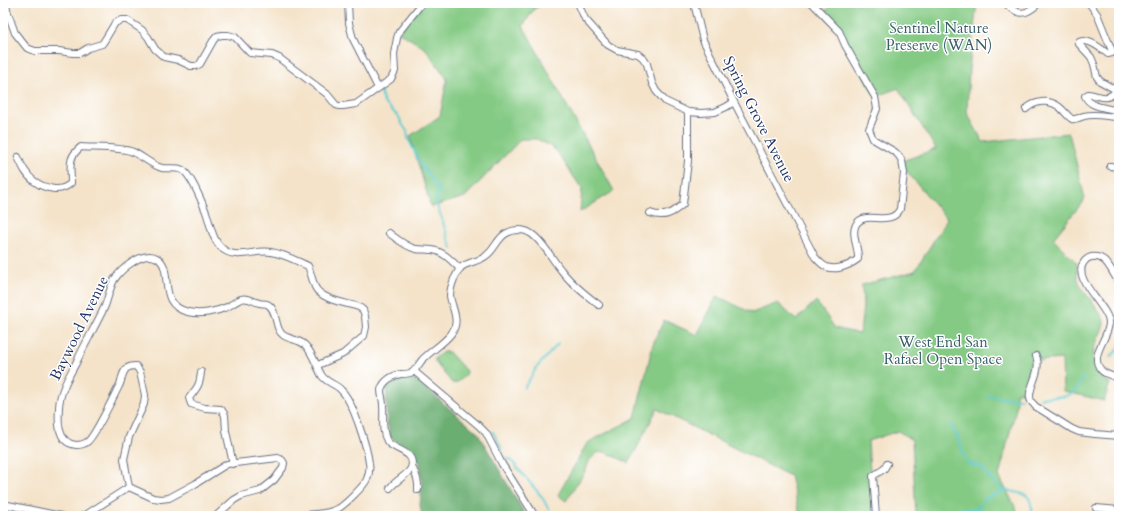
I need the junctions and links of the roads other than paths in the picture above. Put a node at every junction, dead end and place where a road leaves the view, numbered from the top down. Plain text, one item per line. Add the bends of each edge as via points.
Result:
1 (6, 3) edge
2 (348, 3) edge
3 (422, 3) edge
4 (578, 3) edge
5 (694, 3) edge
6 (812, 3) edge
7 (1004, 3) edge
8 (1039, 3) edge
9 (1089, 3) edge
10 (378, 88) junction
11 (734, 102) junction
12 (1026, 109) dead end
13 (1119, 111) edge
14 (688, 112) junction
15 (1119, 117) edge
16 (18, 157) dead end
17 (1110, 166) dead end
18 (1119, 167) edge
19 (650, 213) dead end
20 (389, 233) dead end
21 (460, 269) junction
22 (1119, 282) edge
23 (599, 305) dead end
24 (1036, 356) dead end
25 (318, 365) junction
26 (414, 371) junction
27 (201, 372) dead end
28 (1119, 378) edge
29 (1119, 436) edge
30 (233, 464) junction
31 (887, 464) dead end
32 (412, 467) junction
33 (129, 487) junction
34 (390, 488) dead end
35 (418, 490) dead end
36 (3, 504) edge
37 (1096, 508) dead end
38 (1119, 510) edge
39 (60, 516) edge
40 (82, 516) edge
41 (216, 516) edge
42 (302, 516) edge
43 (535, 516) edge
44 (876, 516) edge

1 - 10 street via 15,33 27,48 35,51 80,53 102,44 115,22 127,20 142,30 164,57 191,66 200,64 217,36 228,35 235,37 250,53 279,58 327,94 336,105 356,104
2 - 10 street via 352,34
3 - 10 street via 399,32 394,54 394,75
4 - 14 street via 585,19 608,45 617,50 638,54 643,58 656,91 665,100
5 - 11 street, Spring Grove Avenue via 704,40
6 - 11 street, Spring Grove Avenue via 839,31 875,97 877,106 869,129 871,136 899,156 904,173 898,213 890,218 857,222 854,233 858,258 852,264 830,268 815,257
7 - 8 street via 1018,13 1031,10
9 - 13 street via 1097,14 1112,53 1108,54 1087,40 1082,40 1079,44 1091,57 1097,77 1115,92 1102,98 1088,94 1087,100 1104,109
11 - 14 street via 715,112
12 - 15 street via 1031,104 1043,101 1058,105 1075,119 1093,115
14 - 19 street via 688,162 684,204 668,215 658,216
16 - 25 street via 22,167 33,180 57,190 72,183 72,155 82,147 131,151 158,166 180,168 185,171 206,212 213,236 225,250 238,255 260,251 288,257 308,266 315,287 324,297 363,310 366,327 364,336 343,354
17 - 18 street
20 - 21 street via 410,247 435,250
21 - 23 street via 486,256 507,233 518,230 530,232 562,271
21 - 26 street via 450,292 456,320 453,331
22 - 28 street via 1106,262 1099,257 1086,259 1081,267 1086,286 1109,320 1099,347 1099,366 1102,371
24 - 29 street via 1037,371 1029,394 1030,401 1035,406 1079,432
25 - 33 street, Baywood Avenue via 306,346 283,335 268,304 242,299 219,310 187,312 175,307 168,295 163,266 157,258 147,256 134,261 114,280 105,305 65,384 59,403 58,425 63,438 70,444 80,445 88,442 121,382 124,371 130,366 136,366 142,379 145,400 129,437 124,459
25 - 42 street, Baywood Avenue via 322,376 341,390 350,404 370,465 368,479 342,506 335,510
26 - 32 street via 388,379 381,391 386,440 410,457
26 - 43 street via 486,433
27 - 30 street via 198,387 189,398 191,404 221,410 225,415
30 - 33 street via 228,464 169,498 153,498
30 - 41 street via 278,458 284,463 274,480 260,491 234,500
31 - 44 street via 873,476
32 - 34 street
32 - 35 street via 418,480
33 - 40 street
36 - 39 street
37 - 38 street

